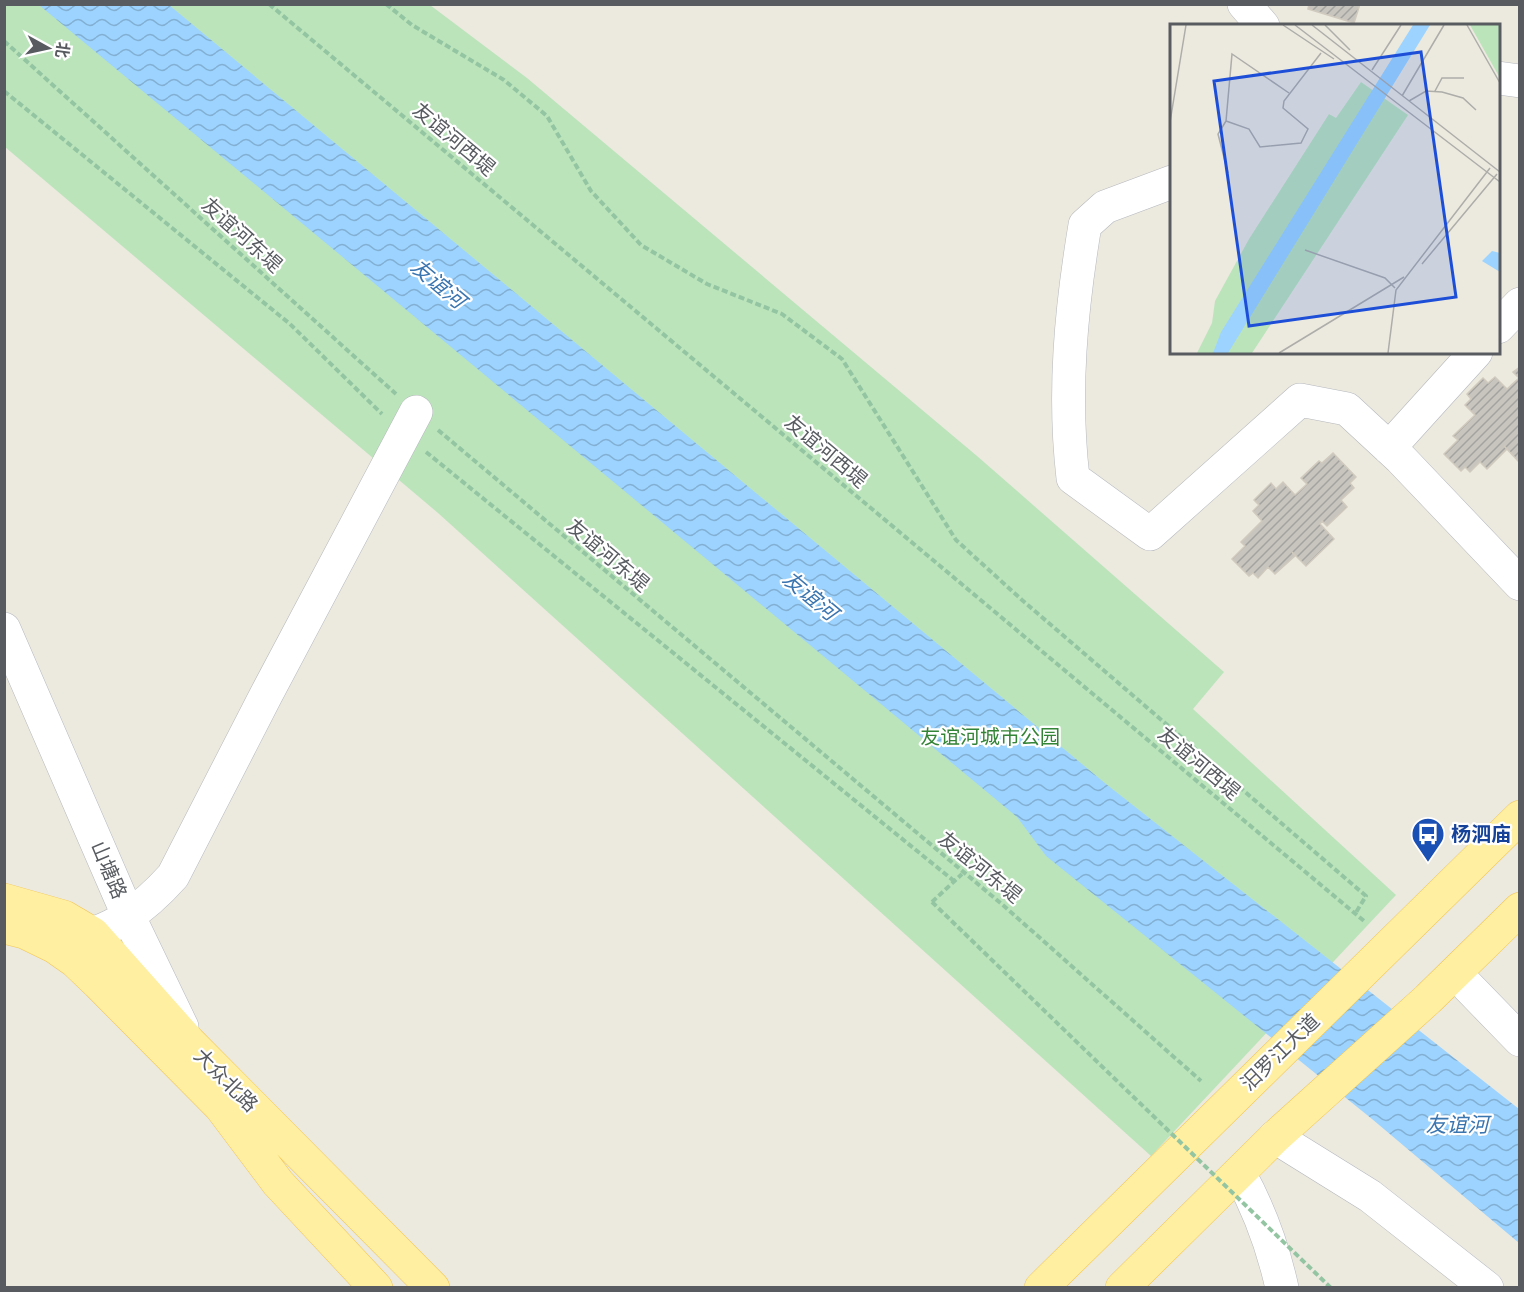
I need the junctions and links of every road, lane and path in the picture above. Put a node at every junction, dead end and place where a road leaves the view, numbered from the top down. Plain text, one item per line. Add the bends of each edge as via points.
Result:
1 (269, 4) edge
2 (386, 4) edge
3 (1244, 4) edge
4 (1261, 24) edge
5 (4, 40) edge
6 (1500, 78) edge
7 (1520, 81) edge
8 (4, 91) edge
9 (1170, 183) edge
10 (1520, 304) edge
11 (1500, 325) edge
12 (1474, 354) edge
13 (410, 424) junction
14 (1389, 448) junction
15 (1520, 584) edge
16 (4, 629) edge
17 (4, 680) edge
18 (1520, 805) edge
19 (1520, 817) edge
20 (1495, 841) junction
21 (962, 873) junction
22 (954, 881) junction
23 (4, 900) edge
24 (1520, 909) edge
25 (1355, 914) junction
26 (1364, 921) dead end
27 (112, 924) junction
28 (14, 930) edge
29 (1455, 973) junction
30 (1520, 1040) edge
31 (184, 1053) junction
32 (1201, 1081) dead end
33 (221, 1107) joint
34 (1275, 1137) junction
35 (1239, 1173) junction
36 (376, 1287) edge
37 (433, 1287) edge
38 (1041, 1287) edge
39 (1122, 1287) edge
40 (1282, 1287) edge
41 (1331, 1287) edge
42 (1487, 1287) edge

1 - 25 path, 友谊河西堤
2 - 25 path via 412,25 504,80 547,116 591,191 640,245 707,284 782,314 842,359 956,540 1366,896
3 - 4 street
5 - 13 path, 友谊河东堤
6 - 7 street
8 - 13 path
9 - 14 street via 1105,207 1085,225 1073,296 1067,427 1073,478 1150,534 1300,400 1347,409
10 - 11 street
12 - 14 street
13 - 21 path, 友谊河东堤
13 - 22 path
13 - 27 street via 173,876 155,897
14 - 15 street
16 - 27 street, 山塘路
17 - 27 street, 山塘路
18 - 20 main road
19 - 20 main road, 汨罗江大道
20 - 38 main road, 汨罗江大道
21 - 22 path
21 - 32 path, 友谊河东堤
22 - 41 path, bridge via 932,903
23 - 27 main road, 大众北路 via 64,917
24 - 29 main road
25 - 26 path, 友谊河西堤
27 - 28 street via 70,937
27 - 31 street, 山塘路
27 - 31 main road, 大众北路
28 - 31 main road, 大众北路 via 75,960
29 - 30 street
29 - 34 main road
31 - 33 street, 山塘路
31 - 37 main road, 大众北路
33 - 36 main road, 大众北路 via 278,1183
34 - 35 main road
34 - 42 street via 1370,1196
35 - 39 main road
35 - 40 street via 1255,1201

